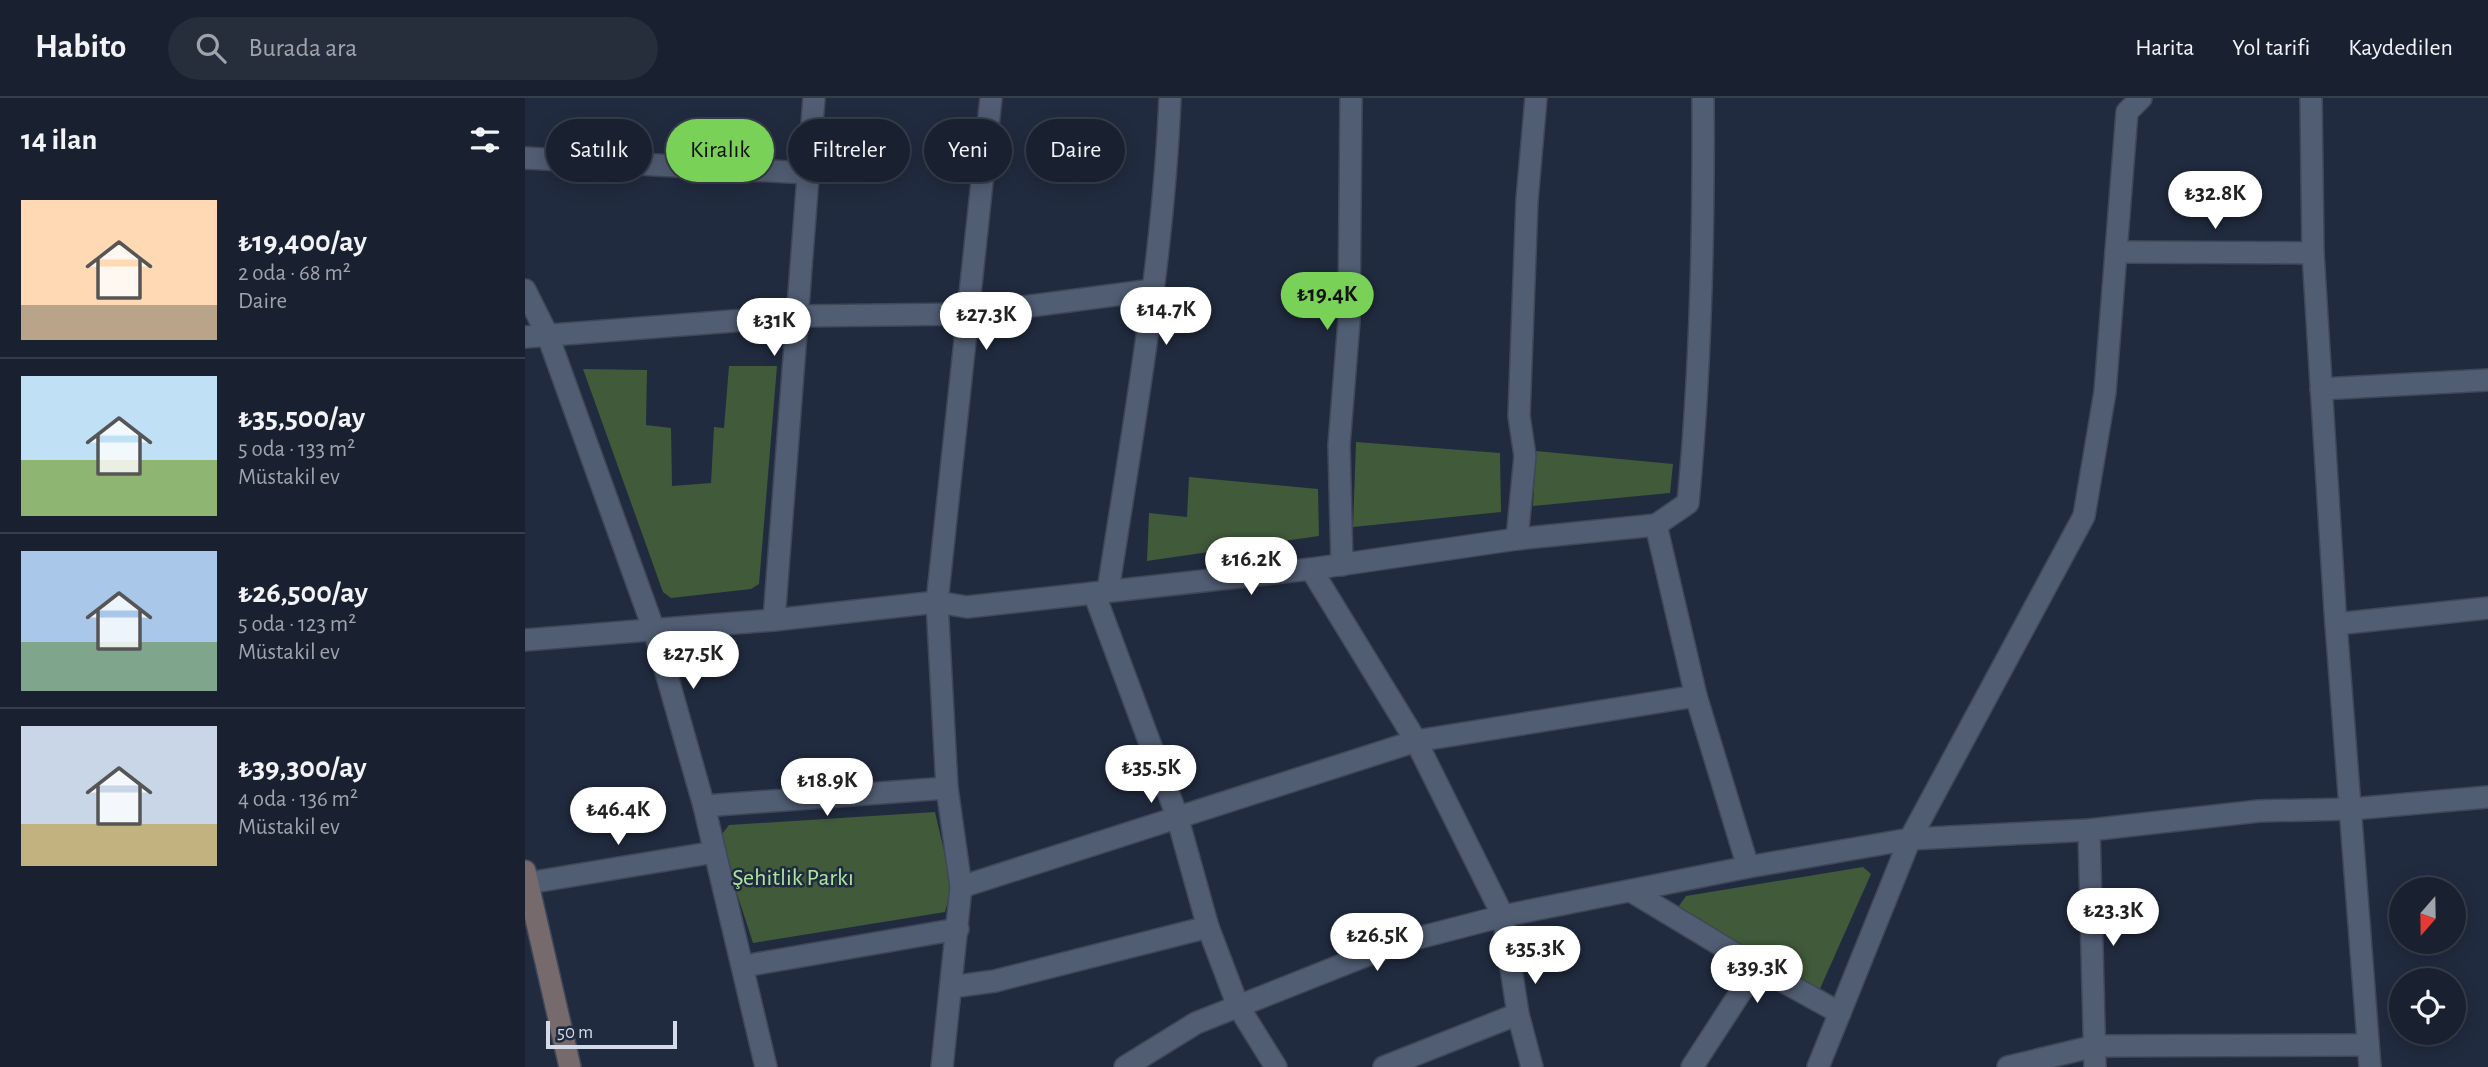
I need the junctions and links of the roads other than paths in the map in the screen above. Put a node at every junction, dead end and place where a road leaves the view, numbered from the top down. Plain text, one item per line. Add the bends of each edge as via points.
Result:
1 (814, 98) edge
2 (991, 98) edge
3 (1170, 98) edge
4 (1351, 98) edge
5 (1536, 98) edge
6 (1703, 98) edge
7 (2141, 98) edge
8 (2311, 98) edge
9 (812, 119) edge
10 (525, 158) edge
11 (788, 172) edge
12 (807, 182) edge
13 (2116, 251) junction
14 (2313, 253) junction
15 (525, 290) edge
16 (1153, 290) junction
17 (969, 314) junction
18 (798, 316) junction
19 (548, 336) junction
20 (525, 337) edge
21 (2488, 380) edge
22 (2321, 389) junction
23 (1656, 525) junction
24 (1517, 539) junction
25 (1342, 565) junction
26 (1311, 569) junction
27 (1101, 592) junction
28 (937, 602) junction
29 (2488, 608) edge
30 (773, 620) junction
31 (2336, 624) junction
32 (654, 630) junction
33 (525, 640) edge
34 (1696, 696) junction
35 (1416, 741) junction
36 (947, 788) junction
37 (2488, 797) edge
38 (704, 806) junction
39 (2351, 809) junction
40 (1177, 816) junction
41 (2089, 830) junction
42 (1910, 839) junction
43 (715, 852) junction
44 (1748, 867) junction
45 (527, 877) edge
46 (961, 887) junction
47 (1631, 891) junction
48 (1503, 916) junction
49 (1208, 927) junction
50 (958, 929) junction
51 (744, 966) junction
52 (1757, 967) junction
53 (951, 987) junction
54 (1238, 1006) junction
55 (1840, 1013) junction
56 (1518, 1014) junction
57 (2368, 1045) junction
58 (2095, 1056) edge
59 (1529, 1066) edge
60 (570, 1067) edge
61 (766, 1067) edge
62 (941, 1067) edge
63 (1125, 1067) edge
64 (1276, 1067) edge
65 (1384, 1067) edge
66 (1692, 1067) edge
67 (1824, 1067) edge
68 (2008, 1067) edge
69 (2370, 1067) edge

1 - 9 street
2 - 17 street
3 - 16 street via 1167,173
4 - 25 street via 1349,321 1339,445
5 - 24 street via 1527,200 1519,416 1525,456
6 - 23 street via 1704,260 1688,503
7 - 13 street via 2127,112
8 - 14 street
10 - 11 street
12 - 18 street
13 - 14 street
13 - 42 street via 2105,392 2084,516
14 - 22 street
15 - 19 street
16 - 17 street
16 - 27 street
17 - 18 street
17 - 28 street
18 - 19 street
18 - 30 street
19 - 20 street
19 - 32 street
21 - 22 street
22 - 31 street
23 - 24 street
23 - 34 street
24 - 25 street
25 - 26 street
26 - 27 street
26 - 35 street
27 - 28 street via 967,607
27 - 40 street
28 - 30 street
28 - 36 street
29 - 31 street
30 - 32 street
31 - 39 street
32 - 33 street
32 - 38 street
34 - 35 street
34 - 44 street
35 - 40 street
35 - 48 street
36 - 38 street
36 - 46 street
37 - 39 street
38 - 43 street
39 - 41 street via 2259,811
39 - 57 street
40 - 46 street
40 - 49 street
41 - 42 street
41 - 58 street
42 - 44 street
42 - 55 street
43 - 45 street
43 - 51 street
44 - 47 street
45 - 60 street
46 - 50 street
47 - 48 street
47 - 52 street
48 - 54 street via 1395,944
48 - 56 street
49 - 53 street via 1008,978
49 - 54 street
50 - 51 street
50 - 53 street
51 - 61 street
52 - 55 street
52 - 66 street
53 - 62 street
54 - 63 street via 1196,1023
54 - 64 street
55 - 67 street
56 - 59 street
56 - 65 street
57 - 58 street
57 - 69 street
58 - 68 street

